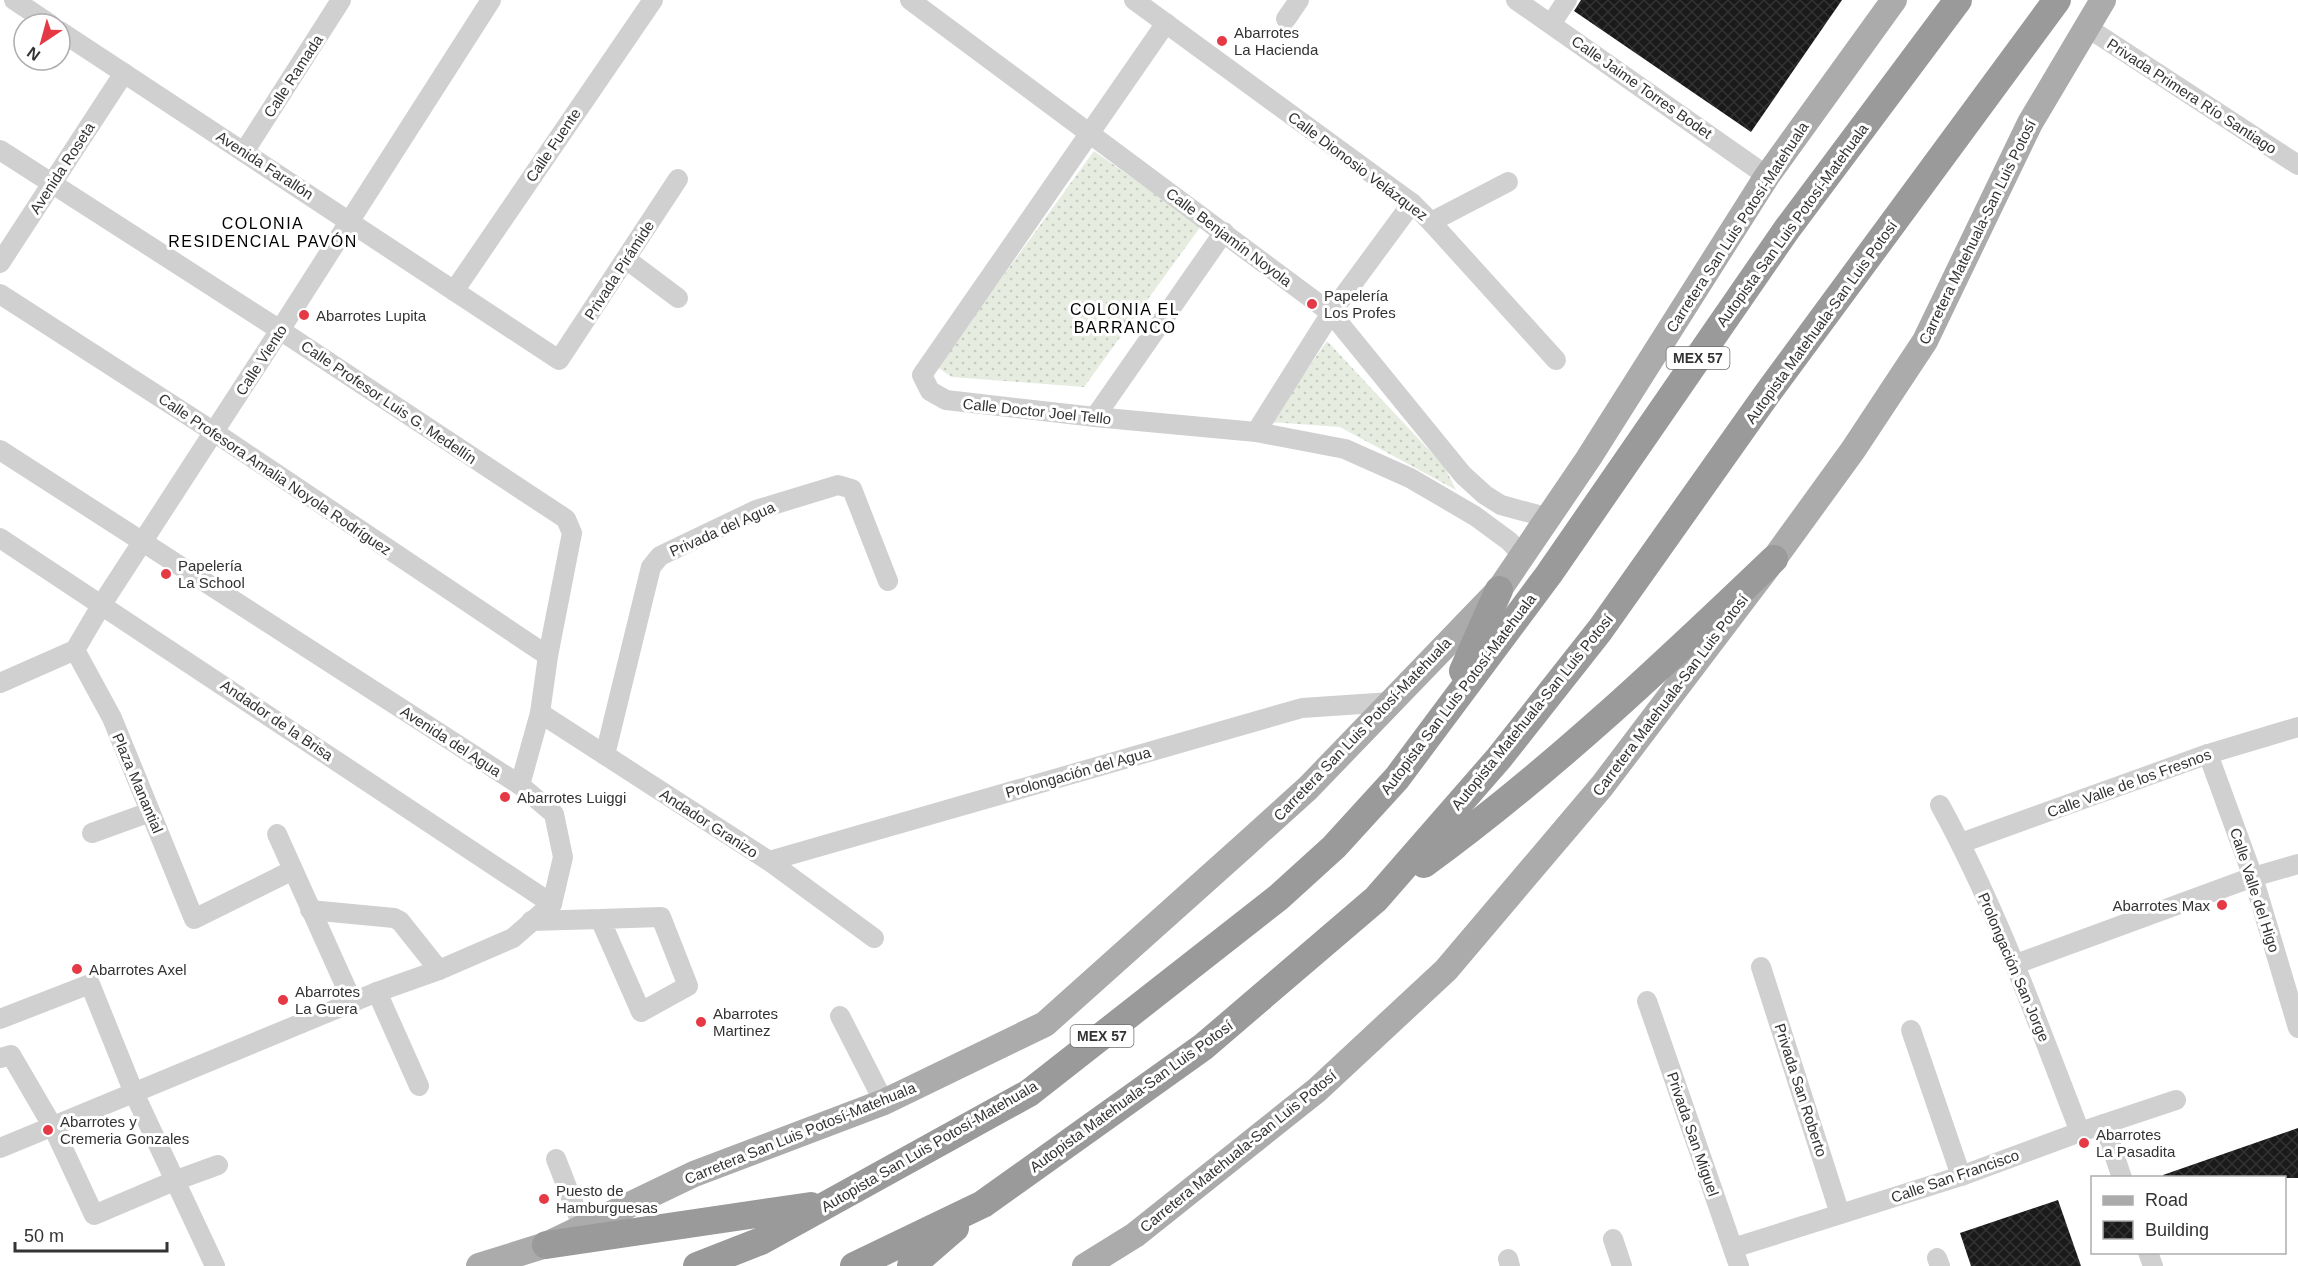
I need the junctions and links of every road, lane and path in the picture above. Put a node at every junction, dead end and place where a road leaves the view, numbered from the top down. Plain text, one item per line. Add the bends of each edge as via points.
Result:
1 (14, 0) edge
2 (341, 0) edge
3 (491, 0) edge
4 (653, 0) edge
5 (910, 0) edge
6 (1134, 0) edge
7 (1299, 0) edge
8 (1516, 0) edge
9 (1568, 0) edge
10 (1958, 0) edge
11 (2057, 0) edge
12 (2103, 0) edge
13 (1891, 3) edge
14 (32, 12) edge
15 (1286, 19) dead end
16 (1166, 23) junction
17 (1551, 24) junction
18 (2085, 26) junction
19 (72, 39) edge
20 (124, 73) junction
21 (1090, 133) junction
22 (0, 150) edge
23 (244, 152) junction
24 (2298, 165) edge
25 (1767, 176) junction
26 (678, 179) dead end
27 (1508, 182) dead end
28 (51, 185) junction
29 (1412, 203) junction
30 (349, 221) junction
31 (1431, 222) junction
32 (1224, 232) junction
33 (626, 259) junction
34 (0, 263) edge
35 (454, 291) junction
36 (0, 294) edge
37 (678, 298) dead end
38 (1331, 313) junction
39 (280, 330) junction
40 (559, 360) joint
41 (1556, 360) dead end
42 (1095, 417) junction
43 (214, 432) junction
44 (1256, 432) junction
45 (0, 450) edge
46 (1549, 518) junction
47 (0, 538) edge
48 (142, 543) junction
49 (1523, 556) junction
50 (1774, 559) junction
51 (888, 581) dead end
52 (1499, 590) junction
53 (102, 604) junction
54 (75, 650) junction
55 (548, 656) junction
56 (1, 681) edge
57 (1391, 702) junction
58 (540, 713) junction
59 (1442, 718) junction
60 (2298, 727) edge
61 (2208, 754) junction
62 (605, 755) junction
63 (519, 785) junction
64 (1940, 805) dead end
65 (150, 812) junction
66 (92, 833) dead end
67 (277, 834) dead end
68 (1960, 843) junction
69 (768, 861) junction
70 (2298, 864) edge
71 (293, 870) junction
72 (2253, 877) junction
73 (1376, 899) junction
74 (552, 904) junction
75 (310, 910) junction
76 (600, 919) junction
77 (531, 921) junction
78 (874, 938) dead end
79 (2016, 964) junction
80 (1761, 967) dead end
81 (439, 970) junction
82 (377, 992) junction
83 (1647, 1001) dead end
84 (353, 1004) junction
85 (840, 1016) dead end
86 (0, 1019) edge
87 (2298, 1028) edge
88 (1911, 1030) dead end
89 (0, 1058) edge
90 (419, 1086) dead end
91 (134, 1093) junction
92 (2176, 1100) dead end
93 (884, 1102) junction
94 (2104, 1124) junction
95 (53, 1126) junction
96 (2080, 1132) junction
97 (0, 1148) edge
98 (556, 1159) dead end
99 (218, 1165) dead end
100 (1961, 1176) junction
101 (2121, 1176) edge
102 (174, 1180) junction
103 (828, 1204) junction
104 (982, 1204) junction
105 (1840, 1214) junction
106 (583, 1228) junction
107 (1613, 1239) dead end
108 (546, 1245) junction
109 (1736, 1257) edge
110 (215, 1266) edge
111 (479, 1266) edge
112 (697, 1266) edge
113 (854, 1266) edge
114 (911, 1266) edge
115 (1086, 1266) edge
116 (1622, 1266) edge

1 - 14 street
2 - 23 street, Calle Ramada
3 - 30 street, Calle Viento
4 - 35 street, Calle Fuente
5 - 21 street, Calle Benjamín Noyola
6 - 16 street, Calle Dionosio Velázquez
7 - 15 street
8 - 17 street, Calle Jaime Torres Bodet
9 - 17 street
10 - 59 highway, Autopista San Luis Potosí-Matehuala / MEX 57 via 1787,228 1549,574
11 - 73 highway, Autopista Matehuala-San Luis Potosí via 1767,394 1600,630 1499,758
12 - 18 main road, Carretera Matehuala-San Luis Potosí
13 - 25 main road, Carretera San Luis Potosí-Matehuala
16 - 21 street, Calle Doctor Joel Tello
16 - 29 street, Calle Dionosio Velázquez
17 - 25 street, Calle Jaime Torres Bodet
18 - 24 street, Privada Primera Río Santiago
18 - 50 main road, Carretera Matehuala-San Luis Potosí via 2030,123 1925,341
19 - 20 street, Avenida Farallón
20 - 23 street, Avenida Farallón
20 - 28 street, Avenida Roseta
21 - 32 street, Calle Benjamín Noyola
21 - 42 street, Calle Doctor Joel Tello via 922,375 930,391 946,400
22 - 28 street, Calle Profesor Luis G. Medellín
23 - 30 street, Avenida Farallón
25 - 46 main road, Carretera San Luis Potosí-Matehuala
26 - 33 street, Privada Pirámide
27 - 31 street
28 - 34 street, Avenida Roseta
28 - 39 street, Calle Profesor Luis G. Medellín
29 - 31 street, Calle Dionosio Velázquez
29 - 38 street
30 - 35 street, Avenida Farallón
30 - 39 street, Calle Viento
31 - 41 street, Calle Dionosio Velázquez
32 - 38 street, Calle Benjamín Noyola
32 - 42 street
33 - 37 street
33 - 40 street, Privada Pirámide
35 - 40 street, Avenida Farallón
36 - 43 street, Calle Profesora Amalia Noyola Rodríguez
38 - 44 street
38 - 46 street, Calle Benjamín Noyola via 1463,476 1501,505
39 - 43 street, Calle Viento
39 - 55 street, Calle Profesor Luis G. Medellín via 566,519 572,533
42 - 44 street, Calle Doctor Joel Tello
43 - 48 street, Calle Viento
43 - 55 street, Calle Profesora Amalia Noyola Rodríguez
44 - 49 street, Calle Doctor Joel Tello via 1345,448 1410,478 1493,527
45 - 48 street, Avenida del Agua
46 - 49 main road, Carretera San Luis Potosí-Matehuala
47 - 53 street, Andador de la Brisa
48 - 53 street, Calle Viento
48 - 63 street, Avenida del Agua
49 - 52 main road, Carretera San Luis Potosí-Matehuala
50 - 73 highway via 1547,767
50 - 115 main road, Carretera Matehuala-San Luis Potosí via 1602,786 1446,970 1317,1090 1135,1235
51 - 62 street, Privada del Agua via 852,489 838,485 756,510 660,556 651,567
52 - 57 main road, Carretera San Luis Potosí-Matehuala
52 - 59 highway
53 - 54 street, Calle Viento
53 - 74 street, Andador de la Brisa
54 - 56 street
54 - 65 street, Plaza Manantial via 112,718
55 - 58 street
57 - 69 street, Prolongación del Agua via 1302,708
57 - 93 main road, Carretera San Luis Potosí-Matehuala via 1308,788 1045,1024
58 - 62 street, Andador Granizo
58 - 63 street
59 - 103 highway, Autopista San Luis Potosí-Matehuala / MEX 57 via 1397,777 1334,847 1279,897 1029,1093
60 - 61 street, Calle Valle de los Fresnos
61 - 68 street, Calle Valle de los Fresnos
61 - 72 street, Calle Valle del Higo
62 - 69 street, Andador Granizo
63 - 74 street, Avenida del Agua via 554,814 563,857
64 - 68 street, Prolongación San Jorge
65 - 66 street
65 - 71 street, Plaza Manantial via 194,919
67 - 71 street
68 - 79 street, Prolongación San Jorge
69 - 78 street, Andador Granizo
70 - 72 street
71 - 75 street
72 - 79 street
72 - 87 street, Calle Valle del Higo
73 - 104 highway, Autopista Matehuala-San Luis Potosí via 1203,1047
74 - 77 street
75 - 81 street via 394,918
75 - 84 street
76 - 76 street via 661,917 688,986 641,1012
76 - 77 street
77 - 81 street via 513,938
79 - 96 street, Prolongación San Jorge
80 - 105 street, Privada San Roberto
81 - 82 street
82 - 84 street
82 - 90 street
83 - 109 street, Privada San Miguel
84 - 91 street
85 - 93 street
86 - 91 street via 90,984
88 - 100 street
89 - 95 street via 11,1055
91 - 95 street
91 - 102 street
92 - 94 street, Calle San Francisco
93 - 106 main road, Carretera San Luis Potosí-Matehuala via 694,1174
94 - 96 street, Calle San Francisco
94 - 101 street
95 - 97 street
95 - 102 street via 94,1215
96 - 100 street, Calle San Francisco
98 - 106 street
99 - 102 street
100 - 105 street, Calle San Francisco
102 - 110 street
103 - 108 highway
103 - 112 highway, Autopista San Luis Potosí-Matehuala / MEX 57 via 761,1241
104 - 113 highway, Autopista Matehuala-San Luis Potosí
104 - 114 highway
105 - 109 street, Calle San Francisco
106 - 108 main road, Carretera San Luis Potosí-Matehuala
107 - 116 street
108 - 111 main road, Carretera San Luis Potosí-Matehuala

